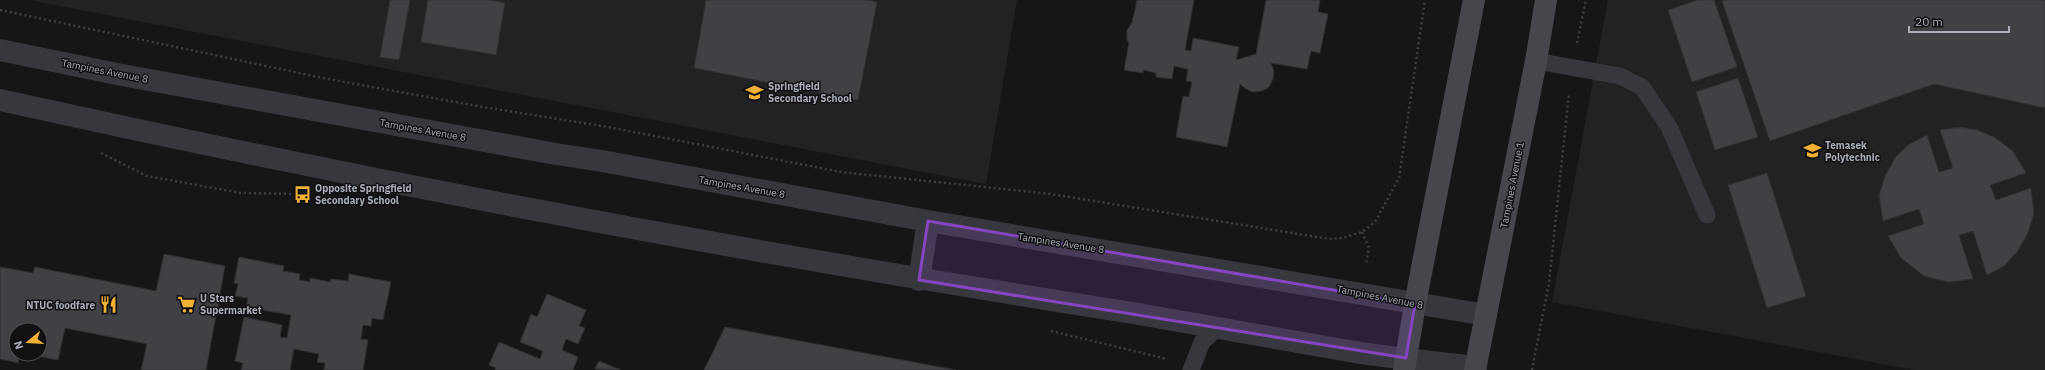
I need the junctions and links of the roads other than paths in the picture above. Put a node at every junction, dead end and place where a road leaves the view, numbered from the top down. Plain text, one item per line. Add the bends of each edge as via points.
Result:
1 (1474, 0) edge
2 (1546, 0) edge
3 (0, 50) edge
4 (1536, 61) junction
5 (0, 100) edge
6 (1706, 215) dead end
7 (928, 221) junction
8 (919, 280) junction
9 (1415, 304) junction
10 (1486, 315) junction
11 (1218, 326) junction
12 (1405, 364) edge
13 (1475, 368) edge
14 (1191, 370) edge

1 - 9 main road
2 - 4 main road, Tampines Avenue 1
3 - 7 street, Tampines Avenue 8 via 122,75
4 - 6 lane via 1620,76 1642,87 1669,127
4 - 10 main road, Tampines Avenue 1
5 - 8 street via 188,142
7 - 8 street
7 - 9 street, Tampines Avenue 8
8 - 11 street
9 - 10 street, Tampines Avenue 8
9 - 12 main road
10 - 13 main road, Tampines Avenue 1
11 - 12 street
11 - 14 lane via 1202,342
12 - 13 street

